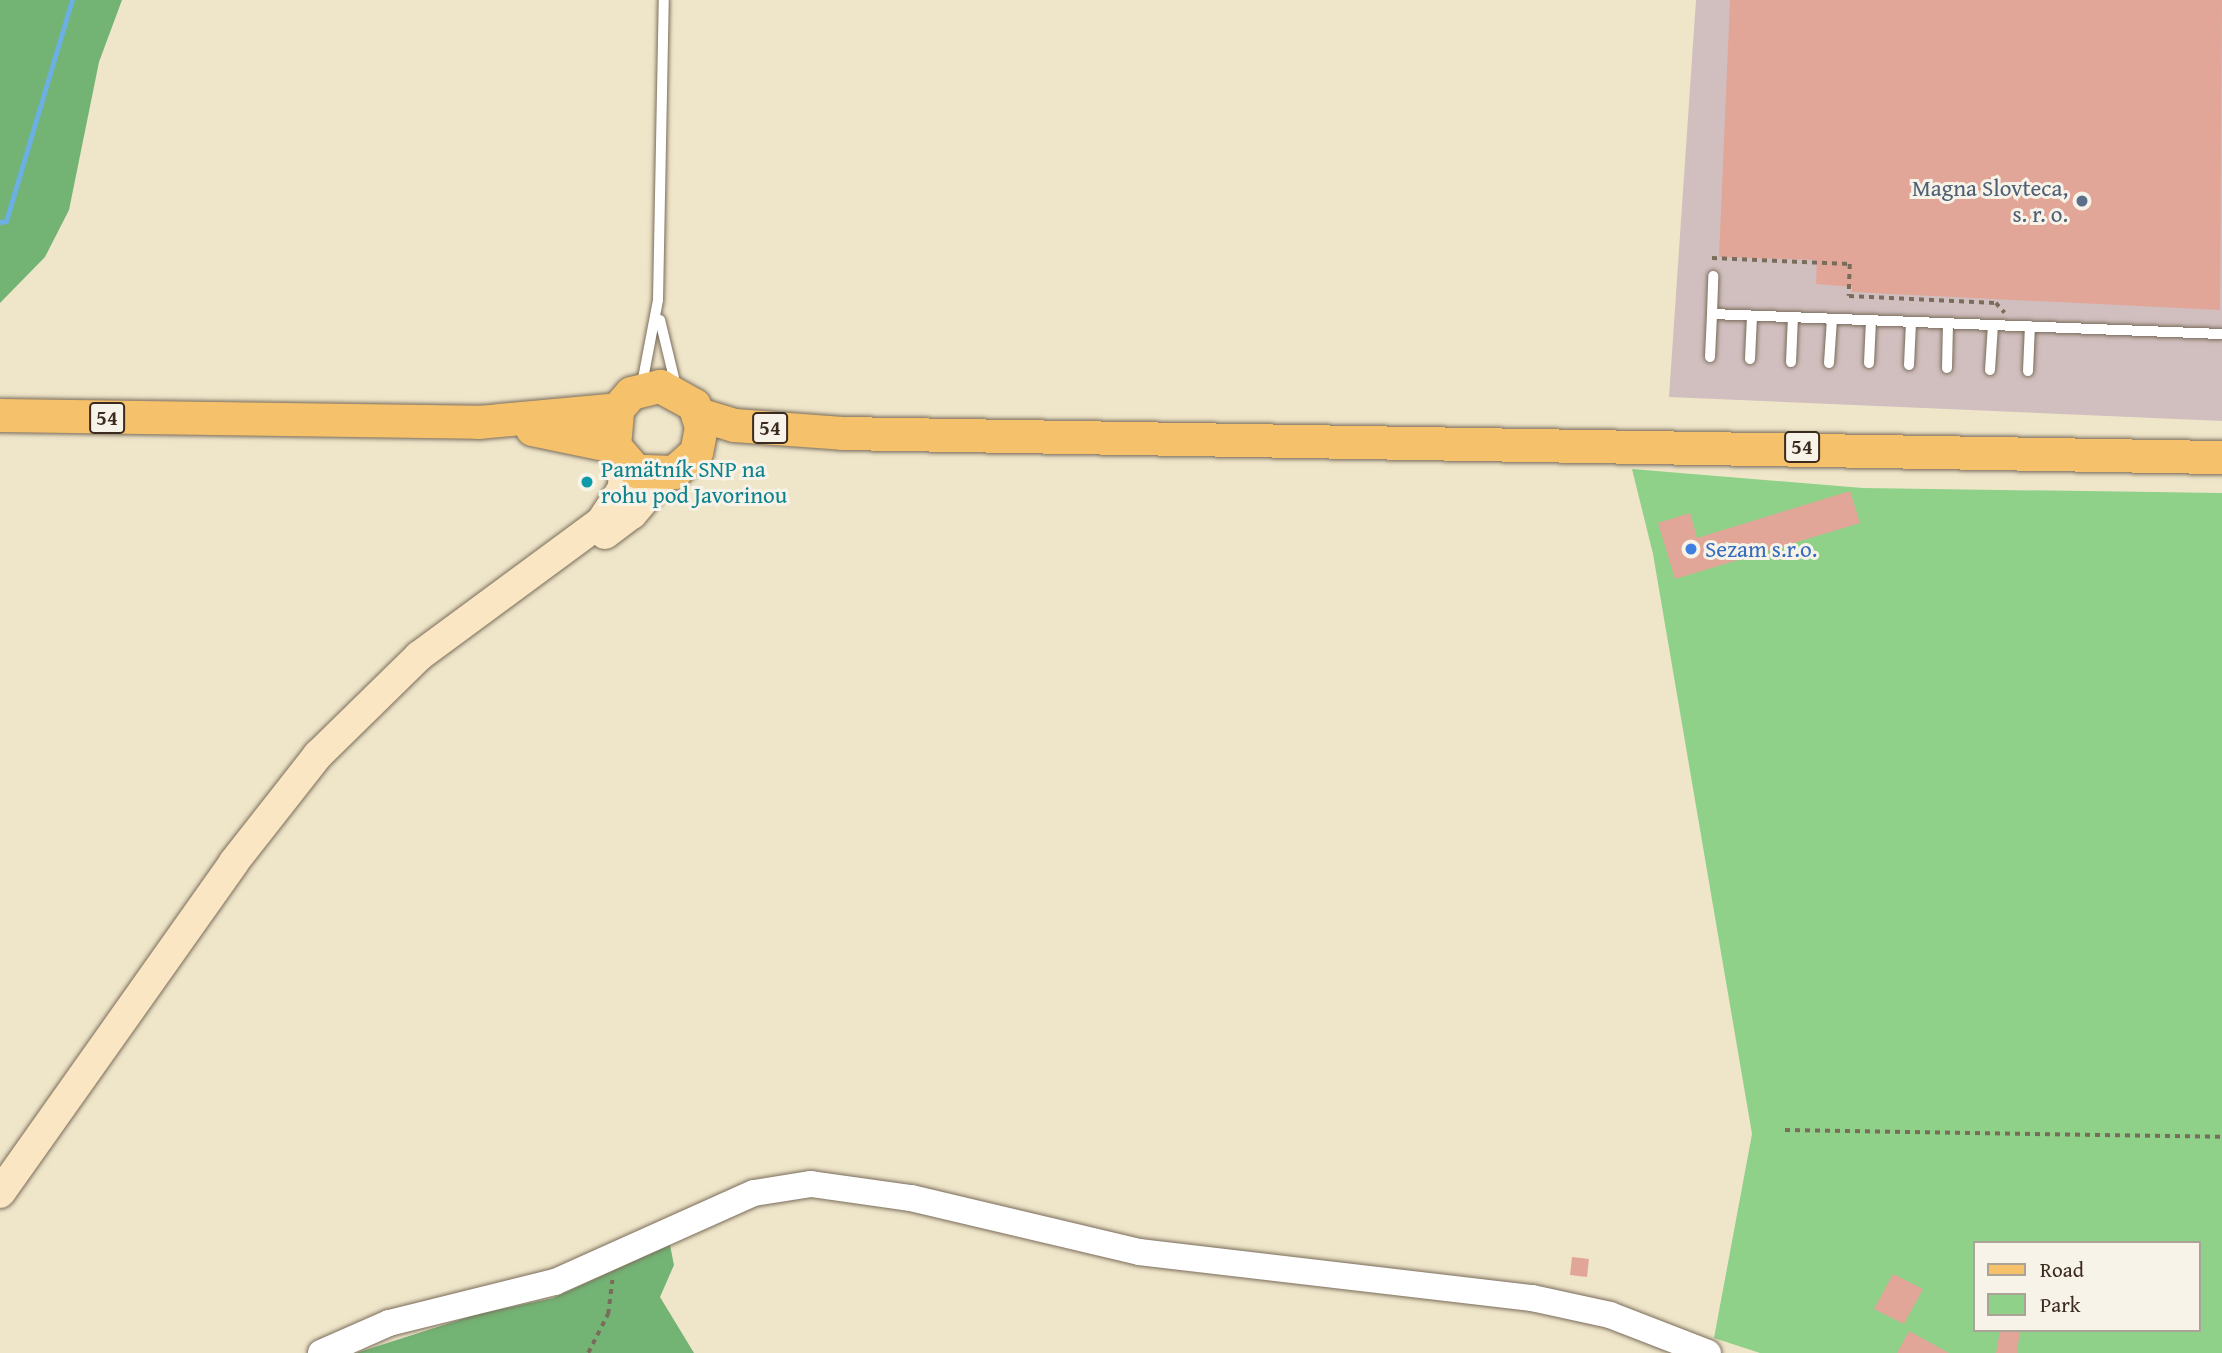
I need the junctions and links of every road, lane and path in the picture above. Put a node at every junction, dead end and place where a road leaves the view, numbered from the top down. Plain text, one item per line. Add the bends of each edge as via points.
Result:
1 (664, 0) edge
2 (1712, 258) dead end
3 (1713, 276) dead end
4 (658, 300) junction
5 (1712, 314) junction
6 (1752, 316) junction
7 (1793, 317) junction
8 (2009, 317) dead end
9 (1832, 319) junction
10 (1871, 320) junction
11 (1911, 322) junction
12 (1948, 323) junction
13 (1993, 325) junction
14 (2030, 326) junction
15 (2222, 334) edge
16 (1710, 357) dead end
17 (1750, 359) dead end
18 (1791, 362) dead end
19 (1829, 363) dead end
20 (1869, 363) dead end
21 (1909, 365) dead end
22 (1947, 368) dead end
23 (1990, 370) dead end
24 (2028, 371) dead end
25 (629, 399) junction
26 (689, 403) junction
27 (0, 415) edge
28 (478, 422) junction
29 (842, 433) junction
30 (696, 452) junction
31 (619, 454) junction
32 (2222, 457) edge
33 (665, 475) junction
34 (534, 572) junction
35 (1785, 1130) dead end
36 (2222, 1137) edge
37 (0, 1193) edge
38 (606, 1261) junction
39 (321, 1353) edge
40 (588, 1353) edge
41 (1708, 1353) edge

1 - 4 lane
2 - 8 path via 1850,264 1849,296 1996,303
3 - 5 lane
4 - 25 lane
4 - 26 lane via 665,353
5 - 6 lane
5 - 16 lane
6 - 7 lane
6 - 17 lane
7 - 9 lane
7 - 18 lane
9 - 10 lane
9 - 19 lane
10 - 11 lane
10 - 20 lane
11 - 12 lane
11 - 21 lane
12 - 13 lane
12 - 22 lane
13 - 14 lane
13 - 23 lane
14 - 15 lane
14 - 24 lane
25 - 26 main road, 54
25 - 28 main road, 54
25 - 31 main road
26 - 29 main road, 54 via 734,425
26 - 30 main road
27 - 28 main road, 54
28 - 31 main road, 54
29 - 30 main road, 54 via 738,439
29 - 32 main road, 54
30 - 33 main road, 54
31 - 33 main road, 54
31 - 34 main road via 617,505
33 - 34 main road via 620,524
34 - 37 main road via 419,656 335,735 234,862
35 - 36 path
38 - 39 street via 555,1282 389,1324
38 - 40 path via 613,1298
38 - 41 street via 754,1194 832,1185 1139,1252 1532,1298 1610,1315

